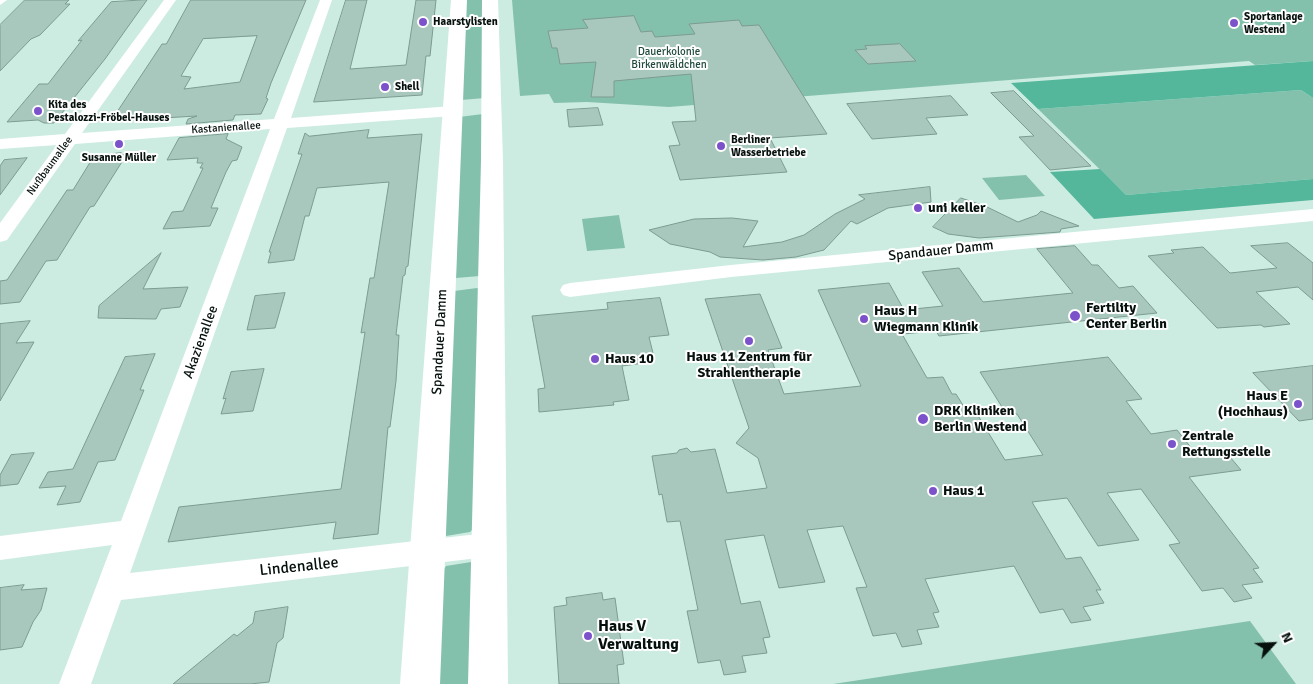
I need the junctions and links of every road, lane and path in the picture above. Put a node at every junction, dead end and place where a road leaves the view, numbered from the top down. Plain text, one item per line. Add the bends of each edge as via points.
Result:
1 (170, 0) edge
2 (326, 0) edge
3 (459, 0) edge
4 (490, 0) edge
5 (453, 111) junction
6 (281, 124) junction
7 (70, 139) junction
8 (0, 144) edge
9 (1313, 215) edge
10 (0, 236) edge
11 (570, 290) dead end
12 (131, 531) junction
13 (487, 545) junction
14 (0, 548) edge
15 (428, 552) junction
16 (110, 588) junction
17 (76, 684) edge
18 (420, 684) edge
19 (488, 684) edge

1 - 7 street, Nußbaumallee
2 - 6 street, Akazienallee
3 - 5 main road, Spandauer Damm
4 - 13 main road via 492,161
5 - 6 street, Kastanienallee
5 - 15 main road, Spandauer Damm
6 - 7 street, Kastanienallee
6 - 12 street, Akazienallee
7 - 8 street, Kastanienallee
7 - 10 street, Nußbaumallee
9 - 11 street, Spandauer Damm via 722,272
12 - 14 street
12 - 16 street, Akazienallee
13 - 15 street, Lindenallee
13 - 19 main road
15 - 16 street, Lindenallee
15 - 18 main road, Spandauer Damm
16 - 17 street, Akazienallee

